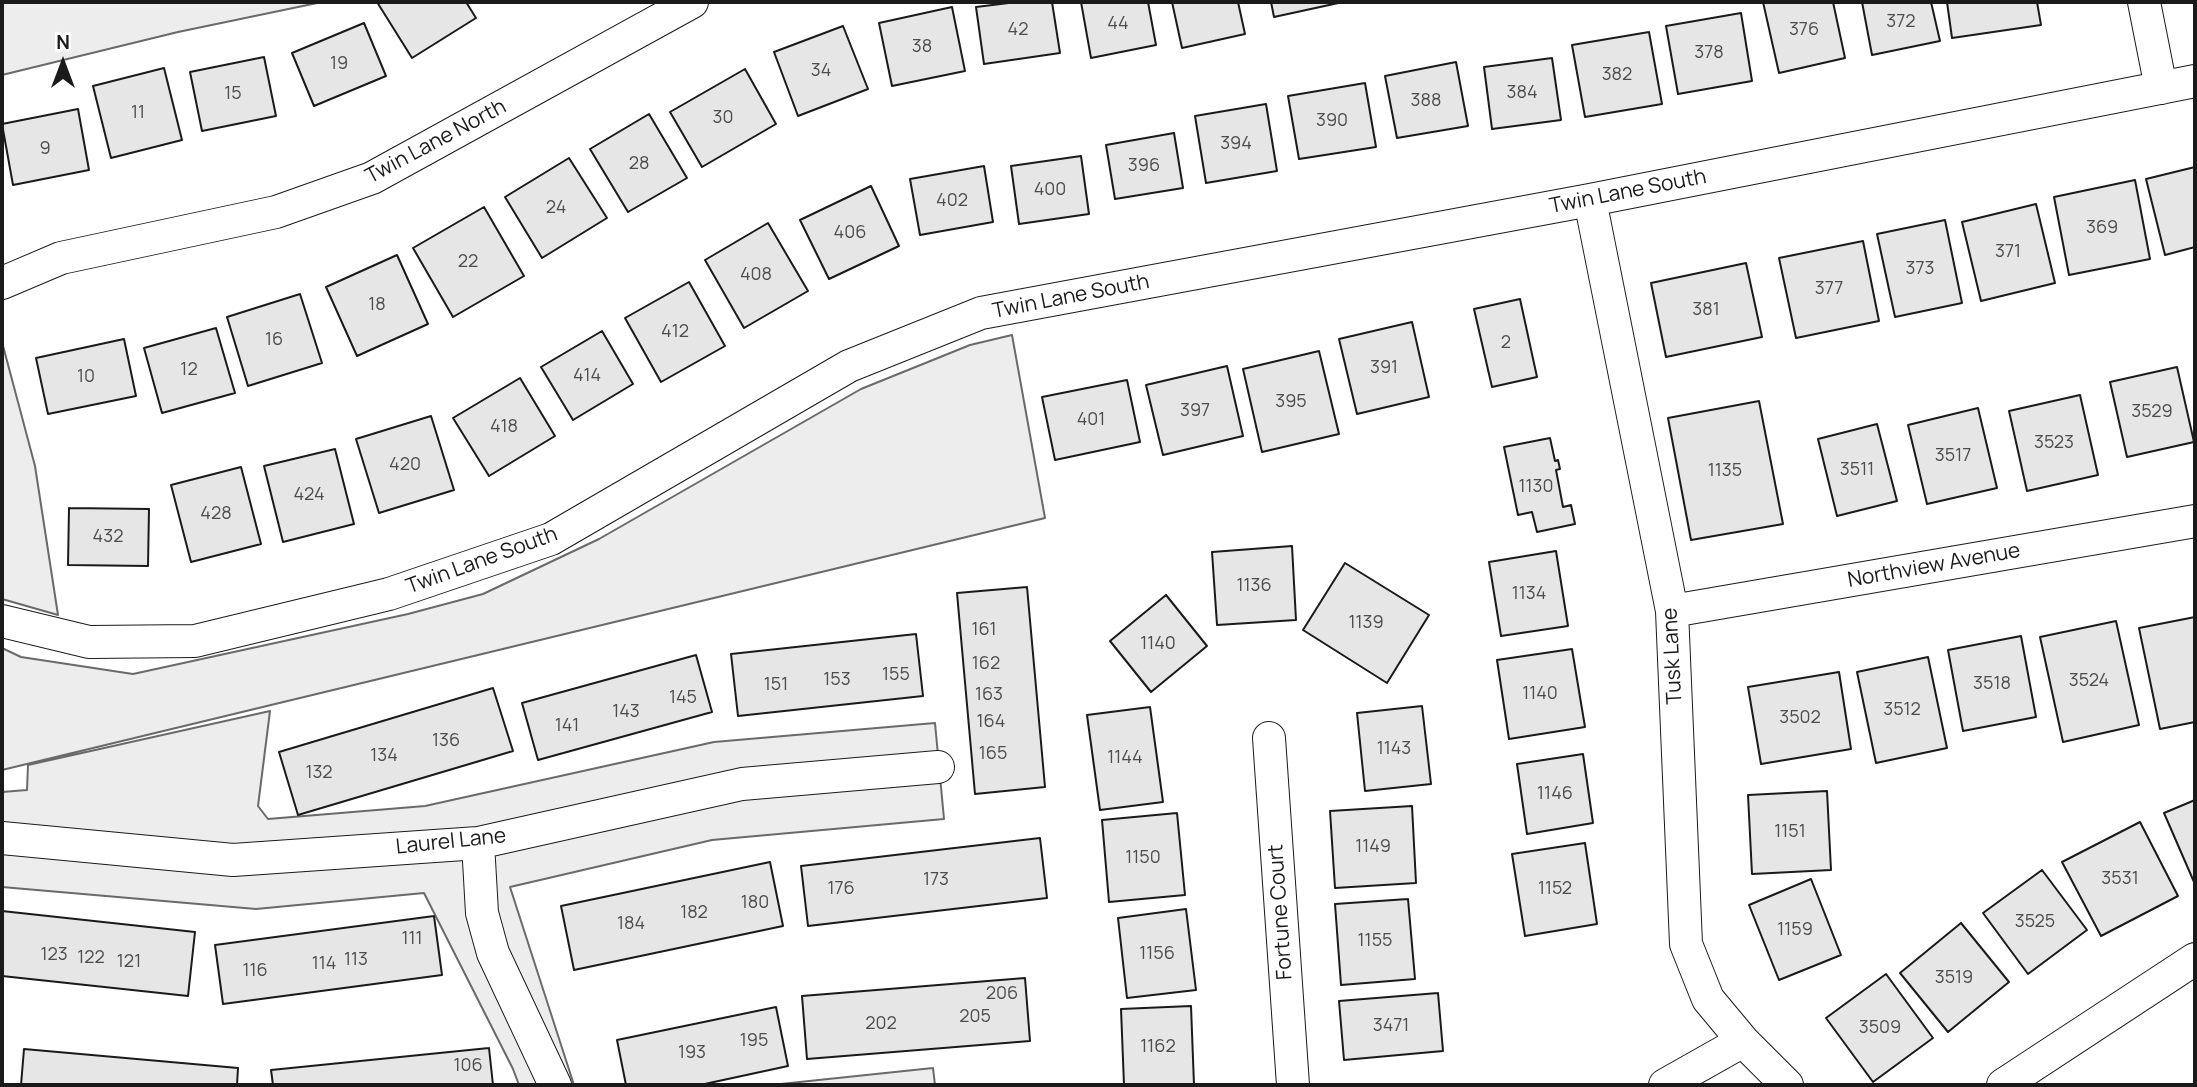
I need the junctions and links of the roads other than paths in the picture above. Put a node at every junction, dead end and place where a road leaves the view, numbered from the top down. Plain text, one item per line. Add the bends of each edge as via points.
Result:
1 (692, 2) edge
2 (2144, 2) edge
3 (2195, 80) edge
4 (2161, 88) junction
5 (1590, 200) junction
6 (2, 283) edge
7 (2195, 522) edge
8 (1672, 611) junction
9 (2, 621) edge
10 (1269, 738) dead end
11 (938, 767) dead end
12 (2, 838) edge
13 (478, 843) junction
14 (2195, 960) edge
15 (1743, 1041) junction
16 (555, 1085) edge
17 (1293, 1085) edge
18 (1665, 1085) edge
19 (1787, 1085) edge
20 (2003, 1085) edge

1 - 6 street, Twin Lane North via 372,178 276,212 61,258
2 - 4 street
3 - 4 street, Twin Lane South
4 - 5 street, Twin Lane South
5 - 8 street, Tusk Lane
5 - 9 street, Twin Lane South via 981,313 849,366 551,539 389,594 195,641 89,642
7 - 8 street, Northview Avenue
8 - 15 street, Tusk Lane via 1686,944 1708,999
10 - 17 street, Fortune Court
11 - 13 street, Laurel Lane via 742,784
12 - 13 street, Laurel Lane via 233,860
13 - 16 street via 482,913 494,953
14 - 20 street
15 - 18 street
15 - 19 street, Tusk Lane

